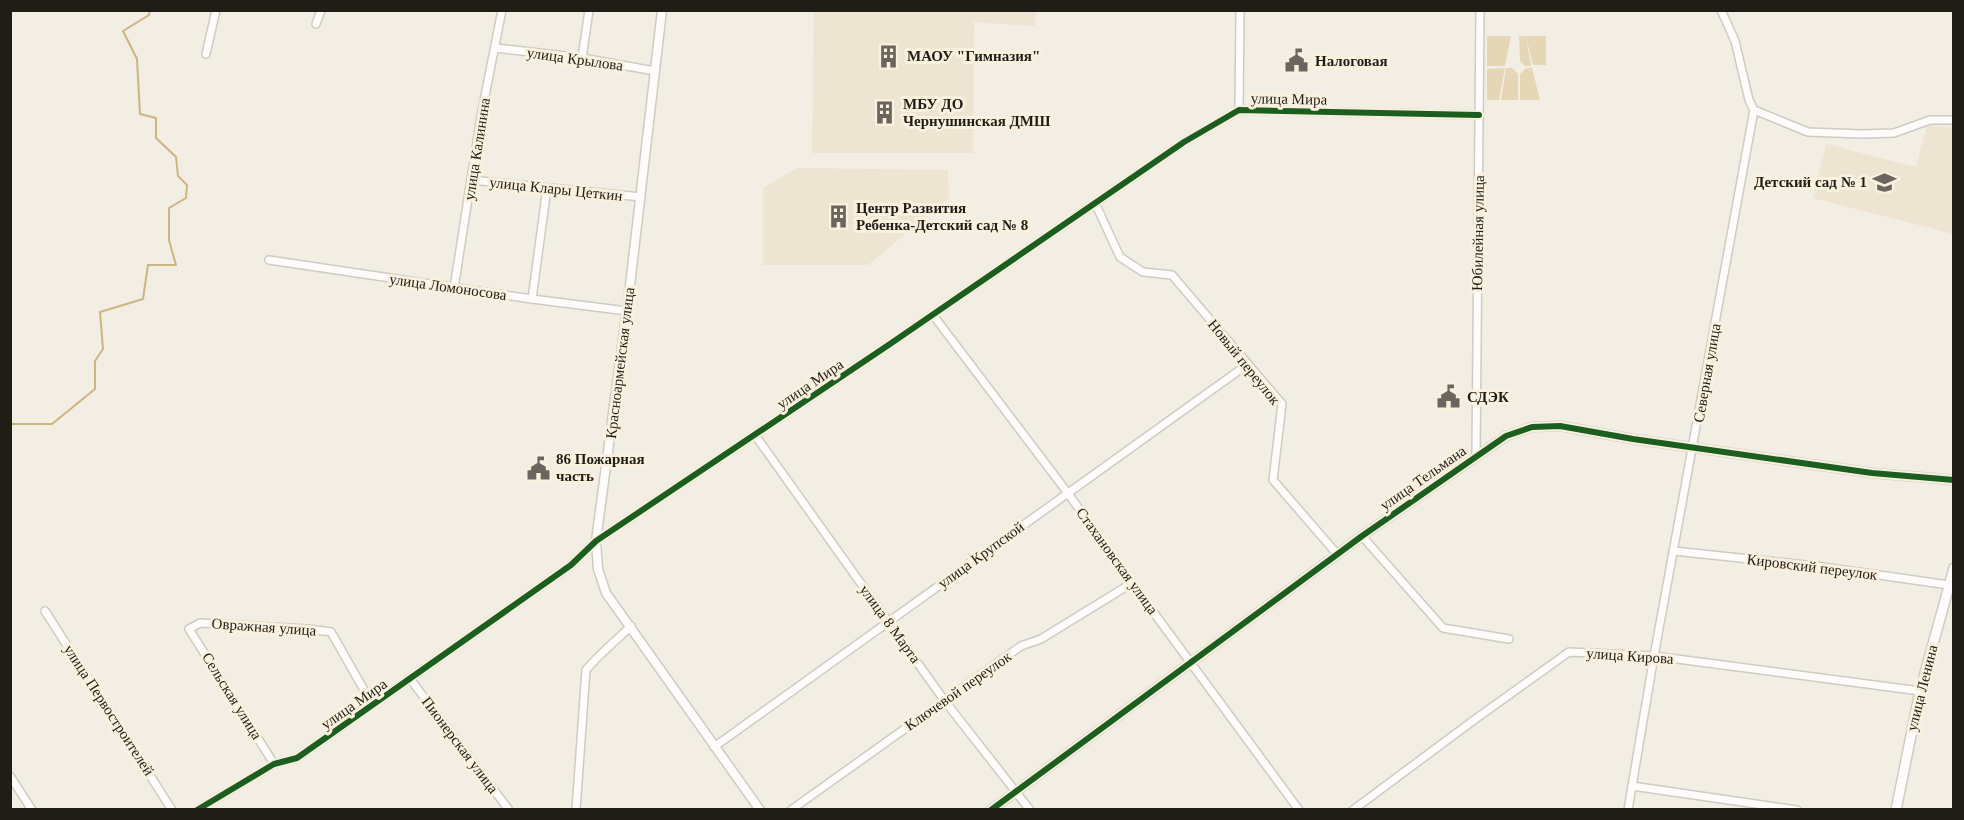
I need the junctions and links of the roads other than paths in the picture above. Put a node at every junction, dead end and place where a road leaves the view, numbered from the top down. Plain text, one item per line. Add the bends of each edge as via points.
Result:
1 (216, 10) edge
2 (321, 10) edge
3 (502, 10) edge
4 (589, 10) edge
5 (662, 10) edge
6 (1240, 10) edge
7 (1480, 10) edge
8 (1721, 10) edge
9 (316, 24) dead end
10 (496, 48) junction
11 (206, 54) dead end
12 (582, 58) junction
13 (655, 71) junction
14 (1239, 110) junction
15 (1754, 110) junction
16 (1479, 115) junction
17 (1953, 120) edge
18 (471, 180) junction
19 (547, 188) junction
20 (640, 197) junction
21 (1095, 203) junction
22 (269, 260) dead end
23 (454, 288) junction
24 (532, 299) junction
25 (627, 311) junction
26 (933, 315) junction
27 (1248, 364) junction
28 (755, 435) junction
29 (1694, 447) junction
30 (1476, 455) junction
31 (1953, 480) edge
32 (1067, 492) junction
33 (1362, 536) junction
34 (596, 542) junction
35 (1674, 551) junction
36 (1337, 554) junction
37 (1953, 568) edge
38 (1132, 583) junction
39 (1949, 585) junction
40 (45, 611) dead end
41 (888, 622) junction
42 (631, 626) junction
43 (189, 629) joint
44 (1509, 639) dead end
45 (1654, 656) junction
46 (1192, 662) junction
47 (411, 680) junction
48 (1920, 691) junction
49 (944, 700) junction
50 (372, 704) junction
51 (714, 747) junction
52 (274, 764) junction
53 (10, 776) edge
54 (1632, 786) junction
55 (1017, 791) junction
56 (32, 810) edge
57 (172, 810) edge
58 (197, 810) edge
59 (509, 810) edge
60 (576, 810) edge
61 (760, 810) edge
62 (791, 810) edge
63 (991, 810) edge
64 (1030, 810) edge
65 (1299, 810) edge
66 (1353, 810) edge
67 (1628, 810) edge
68 (1797, 810) edge
69 (1896, 810) edge

1 - 11 street
2 - 9 street
3 - 10 street, улица Калинина
4 - 12 street
5 - 13 street, Красноармейская улица
6 - 14 street
7 - 16 street, Юбилейная улица
8 - 15 street, Северная улица via 1735,41
10 - 12 street, улица Крылова
10 - 18 street, улица Калинина
12 - 13 street, улица Крылова
13 - 20 street, Красноармейская улица
14 - 16 street, улица Мира
14 - 21 street, улица Мира
15 - 17 street via 1808,132 1894,133 1930,120
15 - 29 street, Северная улица
16 - 30 street, Юбилейная улица
18 - 19 street, улица Клары Цеткин
18 - 23 street, улица Калинина
19 - 20 street, улица Клары Цеткин
19 - 24 street
20 - 25 street, Красноармейская улица
21 - 26 street, улица Мира
21 - 27 street, Новый переулок via 1120,257 1143,272 1172,275
22 - 23 street, улица Ломоносова
23 - 24 street, улица Ломоносова
24 - 25 street, улица Ломоносова
25 - 34 street, Красноармейская улица
26 - 28 street, улица Мира
26 - 32 street, Стахановская улица
27 - 32 street, улица Крупской
27 - 36 street, Новый переулок via 1282,404 1273,480
28 - 34 street, улица Мира
28 - 41 street, улица 8 Марта
29 - 30 street, улица Тельмана via 1560,426 1532,427 1506,436
29 - 31 street, улица Тельмана via 1872,473
29 - 35 street, Северная улица
30 - 33 street, улица Тельмана
32 - 38 street, Стахановская улица
32 - 41 street, улица Крупской
33 - 36 street, улица Тельмана
33 - 44 street via 1443,628
34 - 42 street, Красноармейская улица via 598,568 606,593
34 - 47 street, улица Мира via 571,565
35 - 39 street, Кировский переулок
35 - 45 street, Северная улица
36 - 46 street, улица Тельмана
37 - 39 main road, улица Ленина
38 - 46 street, Стахановская улица
38 - 49 street, Ключевой переулок via 1041,639 1021,646
39 - 48 main road, улица Ленина
40 - 57 street, улица Первостроителей
41 - 49 street, улица 8 Марта
41 - 51 street, улица Крупской
42 - 51 street, Красноармейская улица
42 - 60 street via 586,670
43 - 50 street, Овражная улица via 200,623 331,633
43 - 52 street, Сельская улица
45 - 48 street, улица Кирова
45 - 54 street, Северная улица
45 - 66 street, улица Кирова via 1569,652
46 - 55 street, улица Тельмана
46 - 65 street, Стахановская улица
47 - 50 street, улица Мира
47 - 59 street, Пионерская улица
48 - 69 main road, улица Ленина
49 - 55 street, улица 8 Марта
49 - 62 street, Ключевой переулок
50 - 52 street, улица Мира via 297,758
51 - 61 street, Красноармейская улица
52 - 58 street, улица Мира
53 - 56 street
54 - 67 street, Северная улица
54 - 68 street
55 - 63 street, улица Тельмана
55 - 64 street, улица 8 Марта

